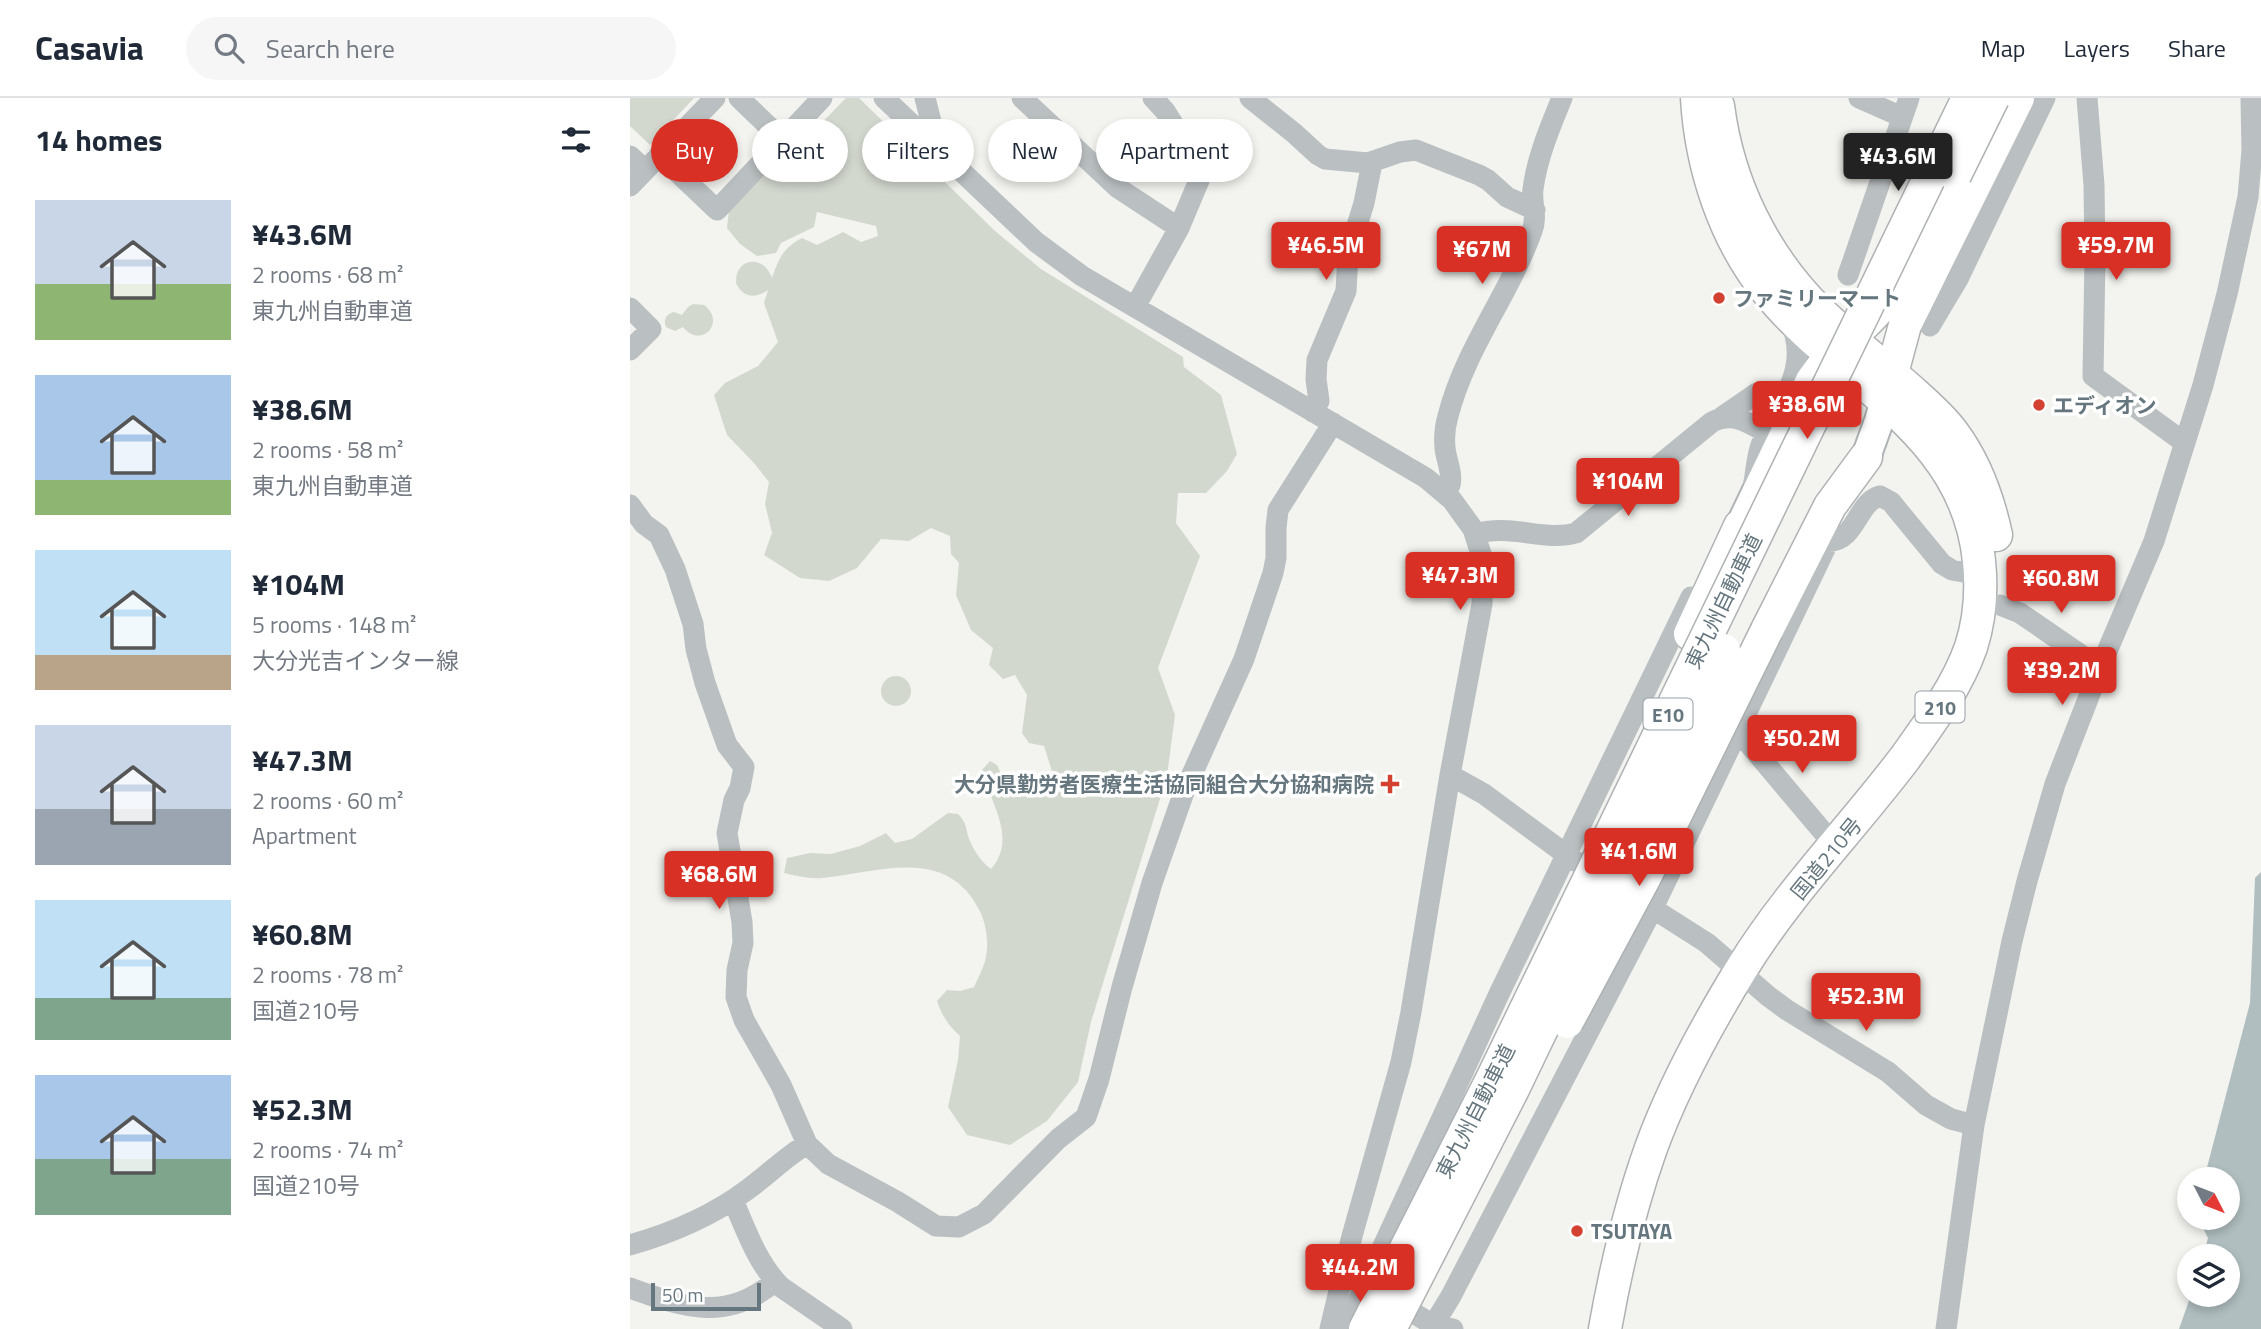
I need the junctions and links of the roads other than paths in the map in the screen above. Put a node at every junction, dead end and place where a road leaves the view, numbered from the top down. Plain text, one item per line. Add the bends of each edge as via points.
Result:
1 (715, 98) edge
2 (739, 98) edge
3 (822, 98) edge
4 (884, 98) edge
5 (925, 98) edge
6 (1022, 98) edge
7 (1153, 98) edge
8 (1250, 98) edge
9 (1562, 98) edge
10 (1697, 98) edge
11 (1717, 98) edge
12 (1859, 98) edge
13 (1968, 98) edge
14 (1980, 98) edge
15 (1993, 98) edge
16 (2018, 98) edge
17 (2045, 98) edge
18 (2087, 98) edge
19 (2251, 98) edge
20 (1906, 108) edge
21 (761, 119) edge
22 (802, 119) edge
23 (906, 119) edge
24 (930, 119) edge
25 (645, 160) edge
26 (1372, 163) junction
27 (752, 173) edge
28 (973, 182) edge
29 (630, 186) edge
30 (1535, 210) junction
31 (1179, 228) junction
32 (1848, 275) dead end
33 (1894, 288) junction
34 (1796, 305) junction
35 (1135, 307) junction
36 (630, 309) edge
37 (1917, 326) junction
38 (630, 350) edge
39 (1841, 353) junction
40 (1885, 379) junction
41 (1757, 393) dead end
42 (1313, 412) junction
43 (1722, 417) junction
44 (1333, 423) junction
45 (1766, 432) junction
46 (2185, 443) junction
47 (1935, 451) junction
48 (1868, 452) junction
49 (1445, 494) junction
50 (630, 505) edge
51 (1746, 512) junction
52 (1475, 534) junction
53 (1829, 541) junction
54 (1980, 575) junction
55 (2000, 605) junction
56 (2100, 668) junction
57 (1738, 731) junction
58 (1450, 775) junction
59 (1835, 846) junction
60 (1564, 855) junction
61 (1653, 908) junction
62 (1747, 978) junction
63 (1974, 1125) junction
64 (807, 1144) junction
65 (733, 1200) junction
66 (1352, 1236) junction
67 (630, 1245) edge
68 (775, 1281) junction
69 (1367, 1283) junction
70 (630, 1288) edge
71 (1439, 1328) edge
72 (842, 1329) edge
73 (1330, 1329) edge
74 (1345, 1329) edge
75 (1364, 1329) edge
76 (1390, 1329) edge
77 (1400, 1329) edge
78 (1605, 1329) edge
79 (1625, 1329) edge
80 (1946, 1329) edge

1 - 25 street
2 - 21 street
3 - 22 street
4 - 23 street
5 - 24 street
6 - 31 street via 1118,188
7 - 31 street via 1203,171
8 - 26 street via 1325,159
9 - 30 street via 1533,185
10 - 34 highway, 国道210号 / 210 via 1705,158 1727,225 1755,274
11 - 34 highway, 国道210号 / 210 via 1724,143 1746,207
12 - 20 street
13 - 75 highway, 東九州自動車道 / E10, bridge via 1498,1066
14 - 33 highway
15 - 76 highway, 東九州自動車道 / E10, bridge via 1513,1089
16 - 37 highway
17 - 37 street via 1958,279
18 - 46 street via 2094,185 2093,376
19 - 46 street via 2251,173 2243,225
20 - 32 street
25 - 27 street via 717,210
25 - 29 street
26 - 30 street via 1416,150 1479,175 1507,197
26 - 42 street via 1348,255 1346,291 1317,360 1320,401
28 - 35 street via 1036,242
30 - 49 street via 1528,243 1475,345 1448,415 1445,447 1451,482
31 - 35 street
33 - 34 highway via 1871,308 1848,316
33 - 39 highway
34 - 39 highway, 国道210号 / 210
34 - 45 street via 1798,360
35 - 42 street
36 - 38 street via 651,329
37 - 40 highway
39 - 40 highway, 国道210号 / 210
39 - 51 main road via 1810,380
40 - 47 highway, 国道210号 / 210
40 - 48 main road
40 - 55 highway, 国道210号 / 210 via 1951,430 1977,472 1997,541
41 - 43 street
42 - 44 street
43 - 45 street
43 - 52 street via 1576,533 1561,536 1508,529
44 - 49 street
44 - 64 street via 1278,510 1273,573 1244,659 1184,792 1152,883 1086,1117 984,1214 959,1227 936,1226 828,1164
45 - 51 street
46 - 56 street via 2154,541
47 - 48 street via 1900,434 1879,439
47 - 54 highway, 国道210号 / 210 via 1968,508
48 - 53 street
48 - 77 highway, bridge via 1830,506 1645,877
49 - 52 street
50 - 64 street via 659,535 675,569 705,683 727,745 744,767 727,833 743,922 736,996
51 - 60 street via 1717,541
51 - 75 highway, bridge via 1477,1070
52 - 58 street via 1483,560 1482,604
53 - 54 street via 1842,538 1866,504 1880,496 1891,502 1942,564
53 - 57 street
54 - 59 highway, 国道210号 / 210 via 1978,621 1964,665 1919,738
55 - 56 street via 2020,613
55 - 62 highway, 国道210号 / 210 via 1987,660 1938,745 1809,910
56 - 63 street via 2055,784 2027,881
57 - 59 street
57 - 61 street
58 - 60 street via 1484,794
58 - 66 street via 1401,1062
59 - 62 highway, 国道210号 / 210 via 1768,930
60 - 61 street
60 - 69 street
61 - 62 street via 1707,943
61 - 71 street via 1451,1296
62 - 63 street via 1787,1010 1888,1072 1934,1110
62 - 78 highway, 国道210号 / 210 via 1680,1082 1650,1150 1625,1233
62 - 79 highway, 国道210号 / 210 via 1666,1161 1642,1241
63 - 80 street
64 - 65 street
65 - 67 street via 686,1225
65 - 68 street
66 - 69 street via 1356,1264
66 - 73 street
68 - 70 street via 745,1301 701,1309
68 - 72 street
69 - 71 street
69 - 74 street

